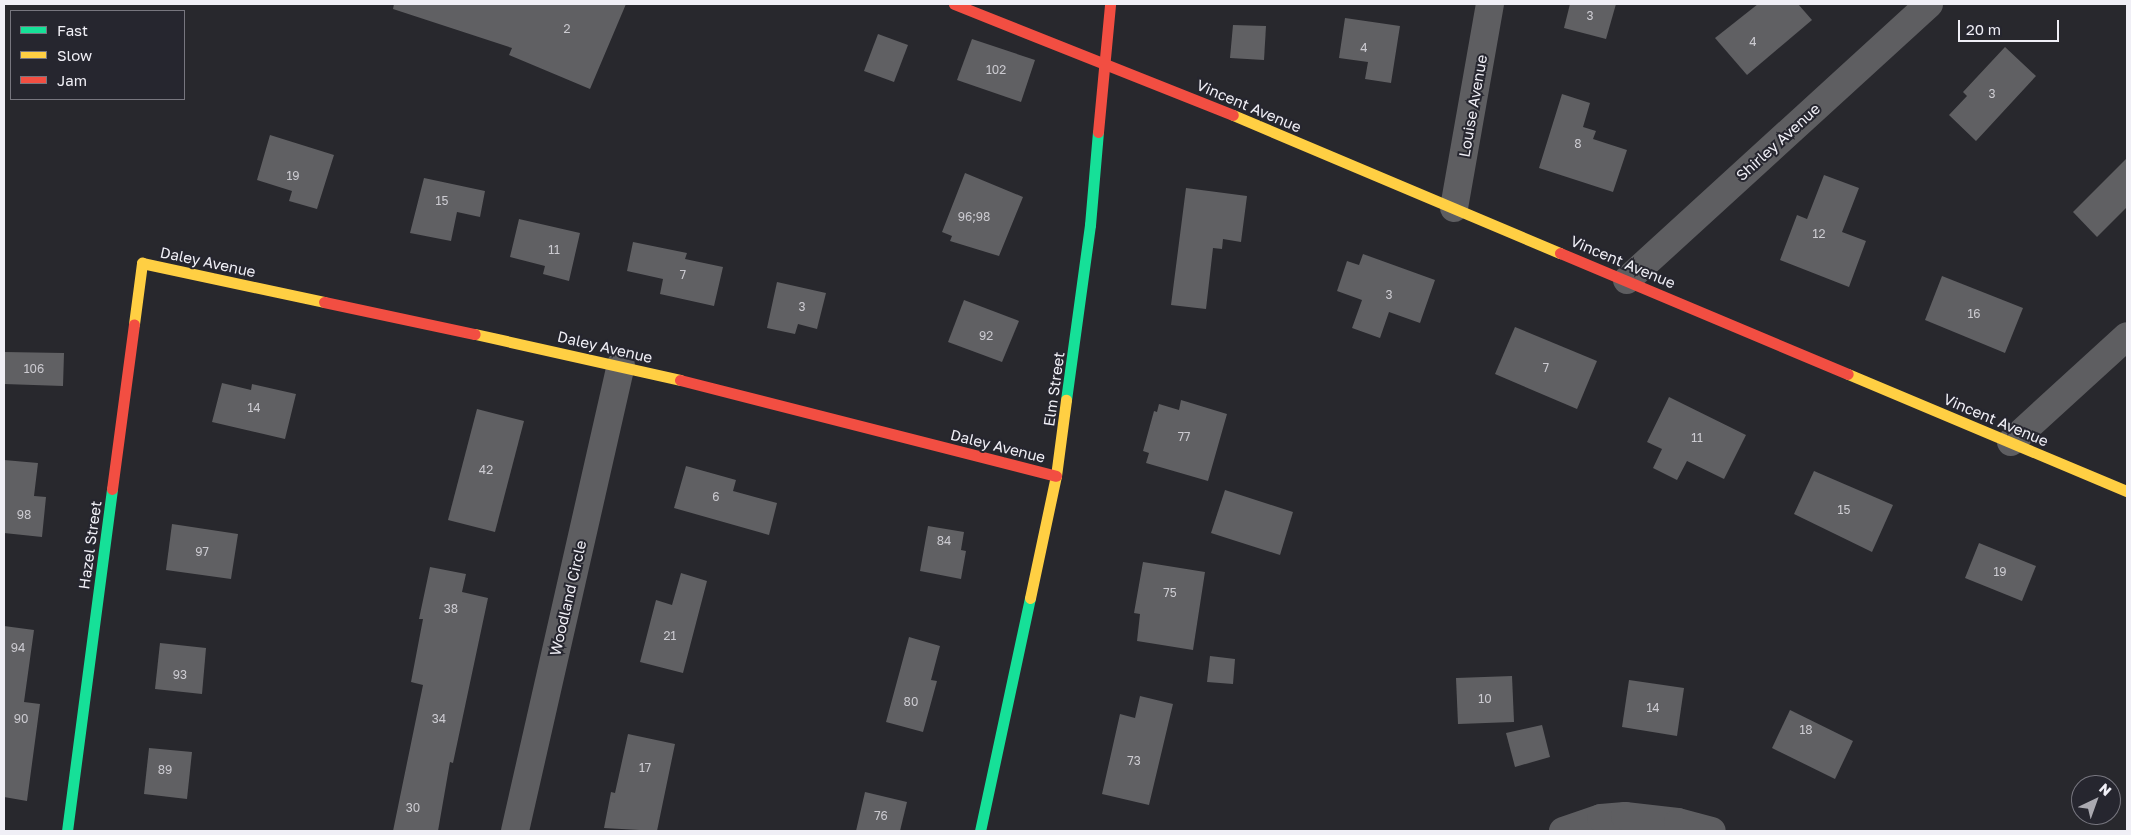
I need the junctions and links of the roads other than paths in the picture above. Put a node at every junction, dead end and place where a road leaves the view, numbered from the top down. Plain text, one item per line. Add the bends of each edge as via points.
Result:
1 (954, 4) edge
2 (1110, 4) edge
3 (1490, 4) edge
4 (1929, 4) edge
5 (1106, 62) junction
6 (1454, 208) junction
7 (142, 263) joint
8 (1627, 280) junction
9 (2127, 336) edge
10 (621, 365) junction
11 (2011, 442) junction
12 (1056, 476) junction
13 (2127, 491) edge
14 (67, 831) edge
15 (515, 831) edge
16 (980, 831) edge
17 (1563, 831) edge
18 (1712, 831) edge

1 - 5 street, Vincent Avenue
2 - 5 street, Elm Street
3 - 6 street, Louise Avenue
4 - 8 street, Shirley Avenue
5 - 6 street, Vincent Avenue
5 - 12 street, Elm Street via 1090,225
6 - 8 street, Vincent Avenue
7 - 10 street, Daley Avenue
7 - 14 street, Hazel Street
8 - 11 street, Vincent Avenue
9 - 11 street
10 - 12 street, Daley Avenue
10 - 15 street, Woodland Circle
11 - 13 street, Vincent Avenue
12 - 16 street, Elm Street
17 - 18 street via 1601,818 1625,816 1678,822

